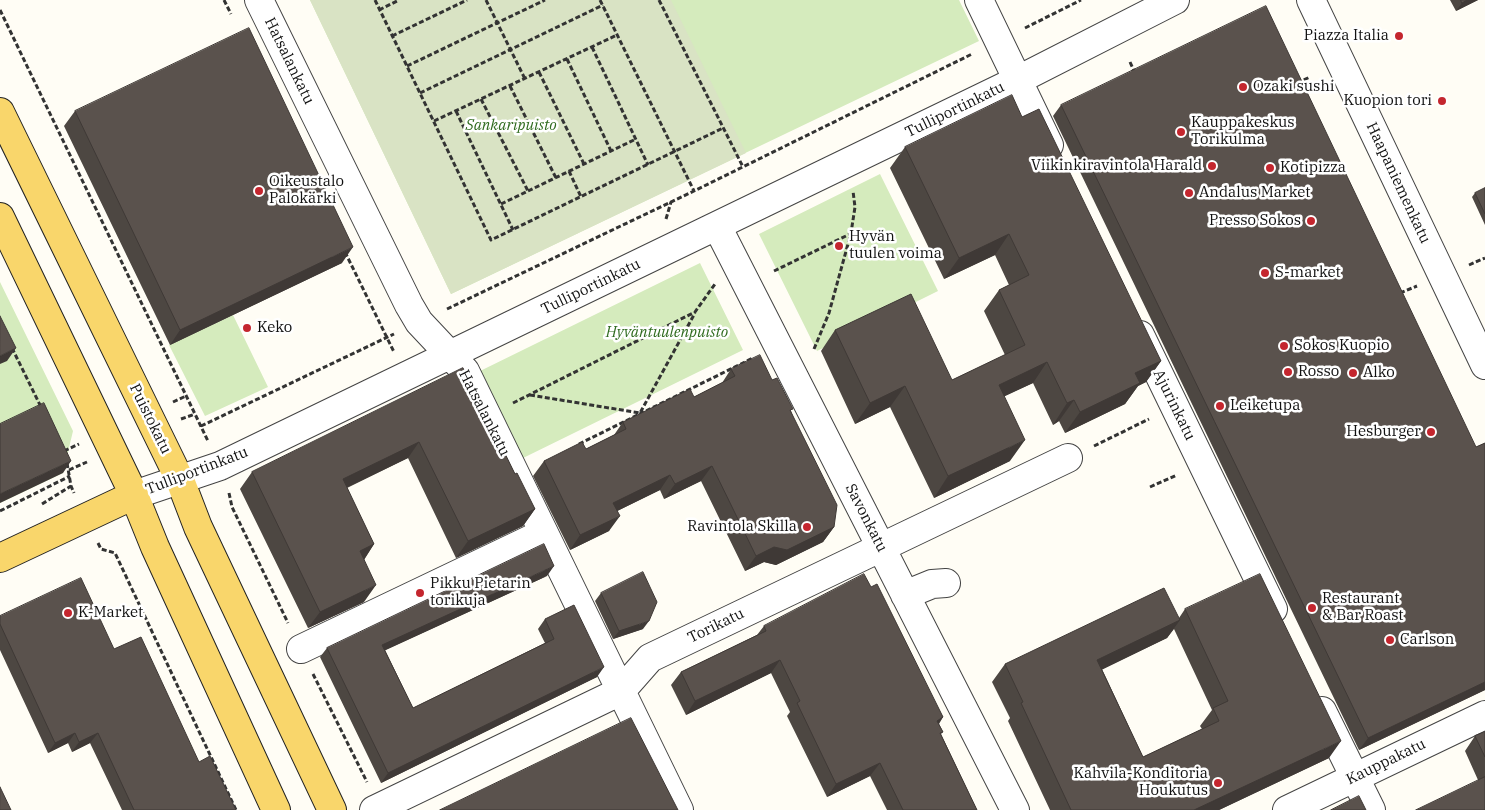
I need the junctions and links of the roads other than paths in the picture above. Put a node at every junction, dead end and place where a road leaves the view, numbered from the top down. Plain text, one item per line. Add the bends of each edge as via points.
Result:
1 (259, 0) edge
2 (979, 0) edge
3 (1176, 0) edge
4 (1311, 0) edge
5 (1018, 80) junction
6 (0, 112) edge
7 (1061, 171) edge
8 (0, 217) edge
9 (717, 226) junction
10 (1128, 310) edge
11 (451, 355) junction
12 (1485, 365) edge
13 (1068, 458) road end
14 (180, 480) junction
15 (134, 495) junction
16 (544, 533) junction
17 (881, 547) junction
18 (0, 558) edge
19 (946, 583) dead end
20 (905, 595) junction
21 (1283, 630) edge
22 (301, 649) road end
23 (621, 691) junction
24 (1313, 692) edge
25 (1485, 715) edge
26 (1354, 777) junction
27 (372, 798) edge
28 (276, 810) edge
29 (332, 810) edge
30 (679, 810) edge
31 (1015, 810) edge
32 (1287, 810) edge
33 (1370, 810) edge

1 - 11 street, Hatsalankatu via 409,305 419,322
2 - 5 street
3 - 5 street, Tulliportinkatu
4 - 12 street, Haapaniemenkatu
5 - 7 street
5 - 9 street, Tulliportinkatu
6 - 14 main road, Puistokatu
8 - 15 main road
9 - 11 street, Tulliportinkatu
9 - 17 street, Savonkatu
10 - 21 street, Ajurinkatu
11 - 14 street, Tulliportinkatu via 220,466
11 - 16 street, Hatsalankatu via 465,371
13 - 17 street, Torikatu
14 - 15 street, Tulliportinkatu
14 - 29 main road, Puistokatu via 198,527
15 - 18 main road, Tulliportinkatu
15 - 28 main road
16 - 22 street
16 - 23 street, Hatsalankatu
17 - 20 street, Savonkatu
17 - 23 street, Torikatu via 650,658
19 - 20 street via 932,584
20 - 31 street, Savonkatu
23 - 27 street, Torikatu
23 - 30 street, Hatsalankatu
24 - 26 street
25 - 26 street, Kauppakatu
26 - 32 street, Kauppakatu
26 - 33 street

